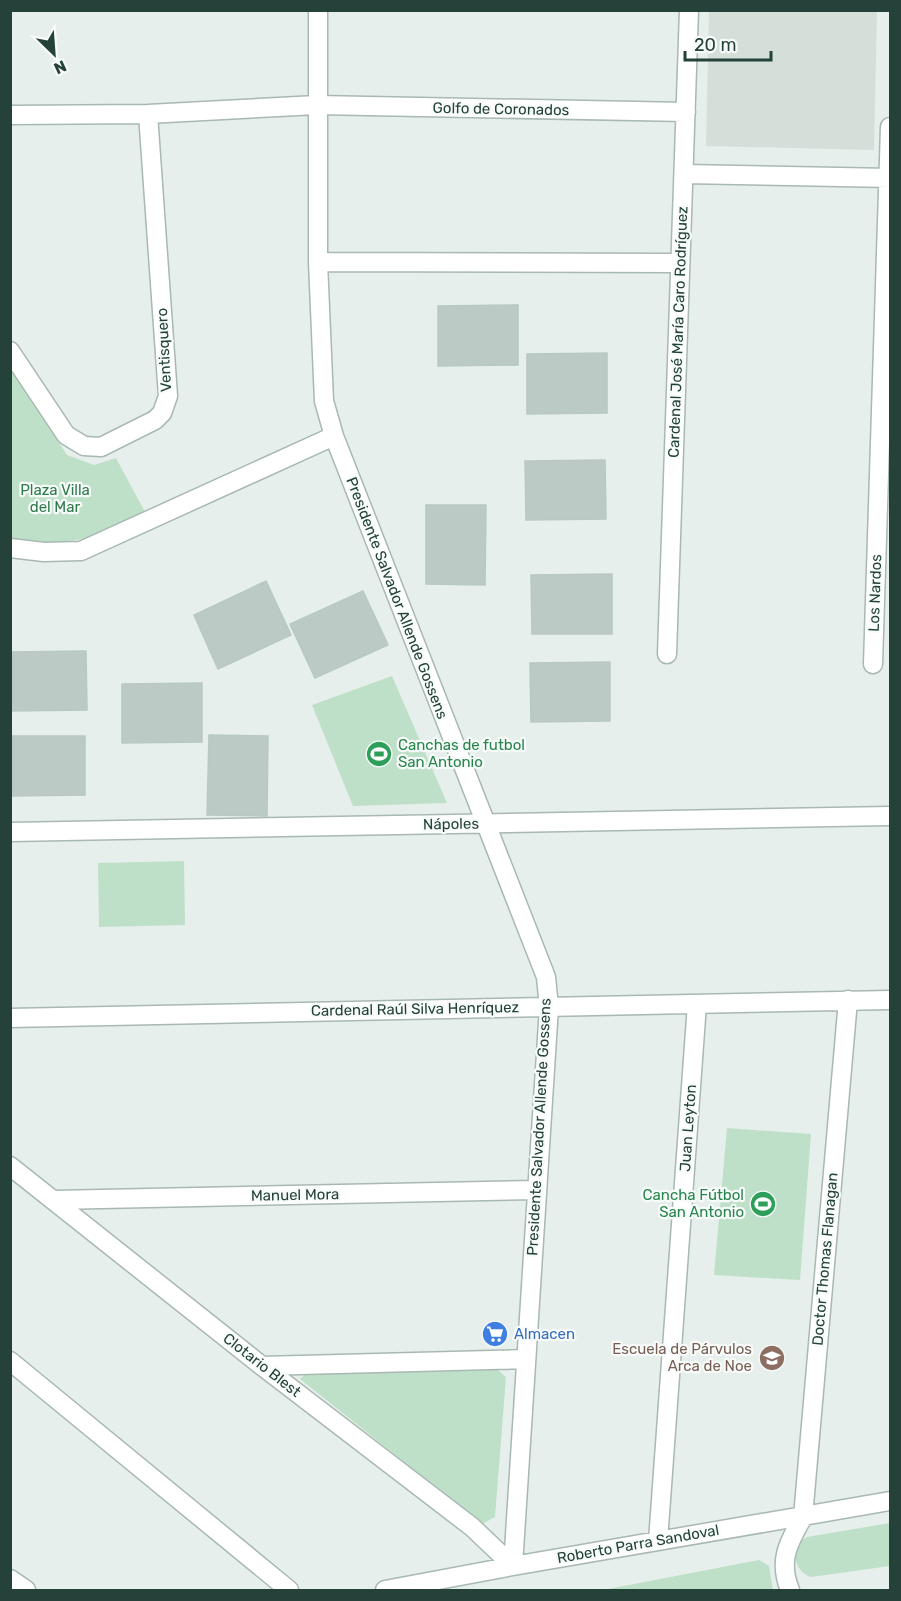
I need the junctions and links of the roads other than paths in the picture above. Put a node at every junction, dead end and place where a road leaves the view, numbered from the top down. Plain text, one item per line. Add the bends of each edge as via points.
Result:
1 (318, 10) edge
2 (689, 10) edge
3 (317, 105) junction
4 (686, 112) junction
5 (148, 114) junction
6 (10, 115) edge
7 (891, 127) edge
8 (684, 174) junction
9 (890, 178) edge
10 (318, 262) junction
11 (680, 263) junction
12 (10, 351) edge
13 (334, 436) junction
14 (885, 472) edge
15 (10, 548) edge
16 (667, 654) dead end
17 (873, 664) dead end
18 (891, 816) edge
19 (485, 824) junction
20 (10, 832) edge
21 (891, 999) edge
22 (848, 1000) junction
23 (697, 1004) junction
24 (549, 1007) junction
25 (10, 1018) edge
26 (10, 1166) edge
27 (536, 1190) junction
28 (54, 1200) junction
29 (526, 1359) junction
30 (10, 1360) edge
31 (262, 1366) junction
32 (891, 1502) edge
33 (803, 1517) junction
34 (658, 1540) junction
35 (513, 1566) junction
36 (10, 1579) edge
37 (26, 1590) edge
38 (289, 1590) edge
39 (386, 1590) edge
40 (790, 1590) edge

1 - 3 street, Presidente Salvador Allende Gossens
2 - 4 street, Cardenal José María Caro Rodríguez
3 - 4 street, Golfo de Coronados
3 - 5 street, Golfo de Coronados
3 - 10 street, Presidente Salvador Allende Gossens
4 - 8 street, Cardenal José María Caro Rodríguez
5 - 6 street, Golfo de Coronados
5 - 12 street, Ventisquero via 168,396 162,413 101,447 84,446 66,435
7 - 9 street, Los Nardos
8 - 9 street
8 - 11 street, Cardenal José María Caro Rodríguez
9 - 14 street, Los Nardos
10 - 11 street
10 - 13 street, Presidente Salvador Allende Gossens via 324,401
11 - 16 street, Cardenal José María Caro Rodríguez
13 - 15 street via 81,551
13 - 19 street, Presidente Salvador Allende Gossens
14 - 17 street, Los Nardos
18 - 19 street, Nápoles
19 - 20 street, Nápoles
19 - 24 street, Presidente Salvador Allende Gossens via 546,977
21 - 22 street, Cardenal Raúl Silva Henríquez
22 - 23 street, Cardenal Raúl Silva Henríquez
22 - 33 street, Doctor Thomas Flanagan
23 - 24 street, Cardenal Raúl Silva Henríquez
23 - 34 street, Juan Leyton
24 - 25 street, Cardenal Raúl Silva Henríquez
24 - 27 street, Presidente Salvador Allende Gossens
26 - 28 street, Clotario Blest
27 - 28 street, Manuel Mora
27 - 29 street, Presidente Salvador Allende Gossens
28 - 31 street, Clotario Blest
29 - 31 street
29 - 35 street, Presidente Salvador Allende Gossens
30 - 38 street
31 - 35 street, Clotario Blest via 472,1527
32 - 33 street, Roberto Parra Sandoval
33 - 34 street, Roberto Parra Sandoval
33 - 40 street via 788,1542 785,1556
34 - 35 street, Roberto Parra Sandoval
35 - 39 street, Roberto Parra Sandoval
36 - 37 street

